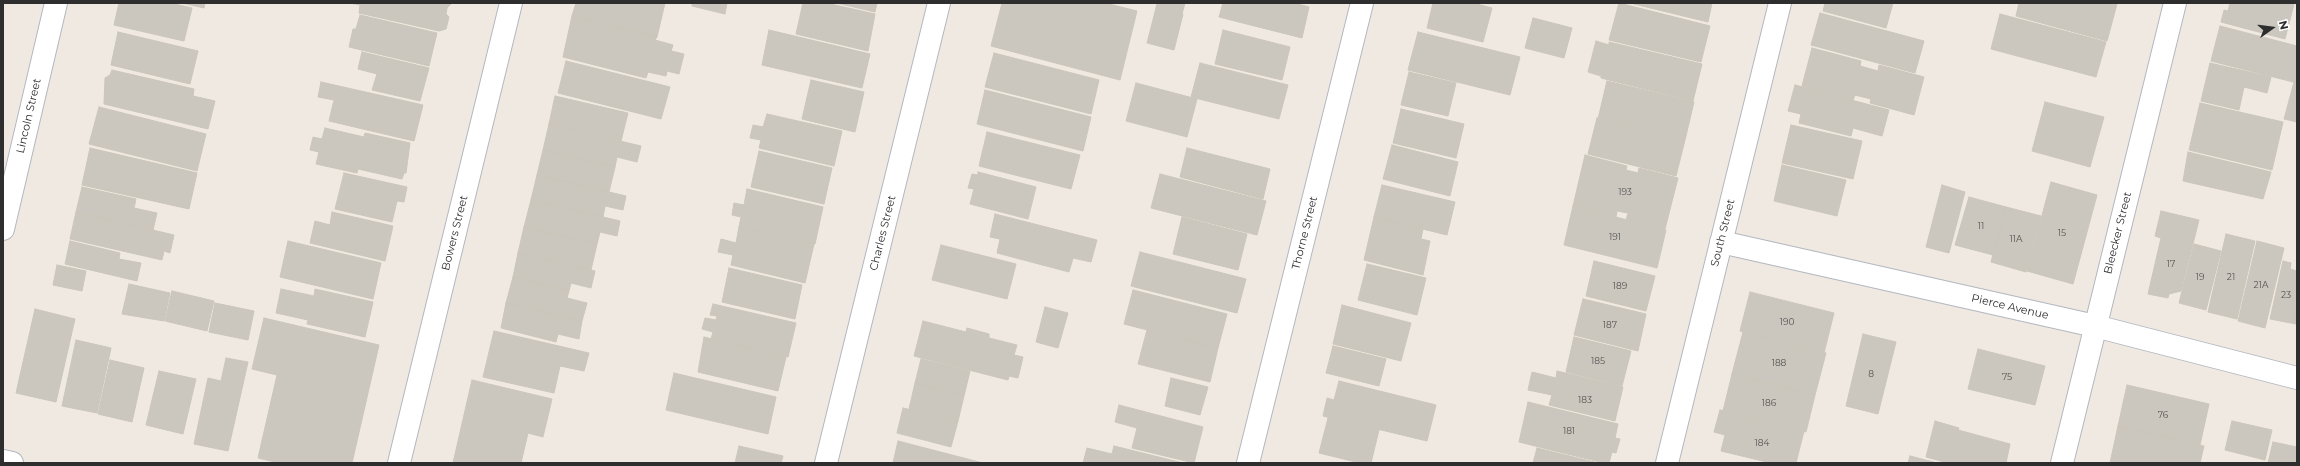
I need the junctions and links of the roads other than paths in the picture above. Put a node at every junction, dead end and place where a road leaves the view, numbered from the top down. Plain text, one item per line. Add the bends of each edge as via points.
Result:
1 (56, 3) edge
2 (511, 3) edge
3 (939, 3) edge
4 (1362, 3) edge
5 (1780, 3) edge
6 (2175, 3) edge
7 (3, 229) edge
8 (1721, 242) junction
9 (2095, 326) junction
10 (2297, 378) edge
11 (3, 461) edge
12 (12, 463) edge
13 (399, 463) edge
14 (826, 463) edge
15 (1248, 463) edge
16 (1667, 463) edge
17 (2062, 463) edge

1 - 7 street, Lincoln Street
2 - 13 street, Bowers Street
3 - 14 street, Charles Street
4 - 15 street, Thorne Street
5 - 8 street, South Street
6 - 9 street, Bleecker Street
8 - 9 street, Pierce Avenue
8 - 16 street, South Street
9 - 10 street, Pierce Avenue
9 - 17 street, Bleecker Street
11 - 12 street

